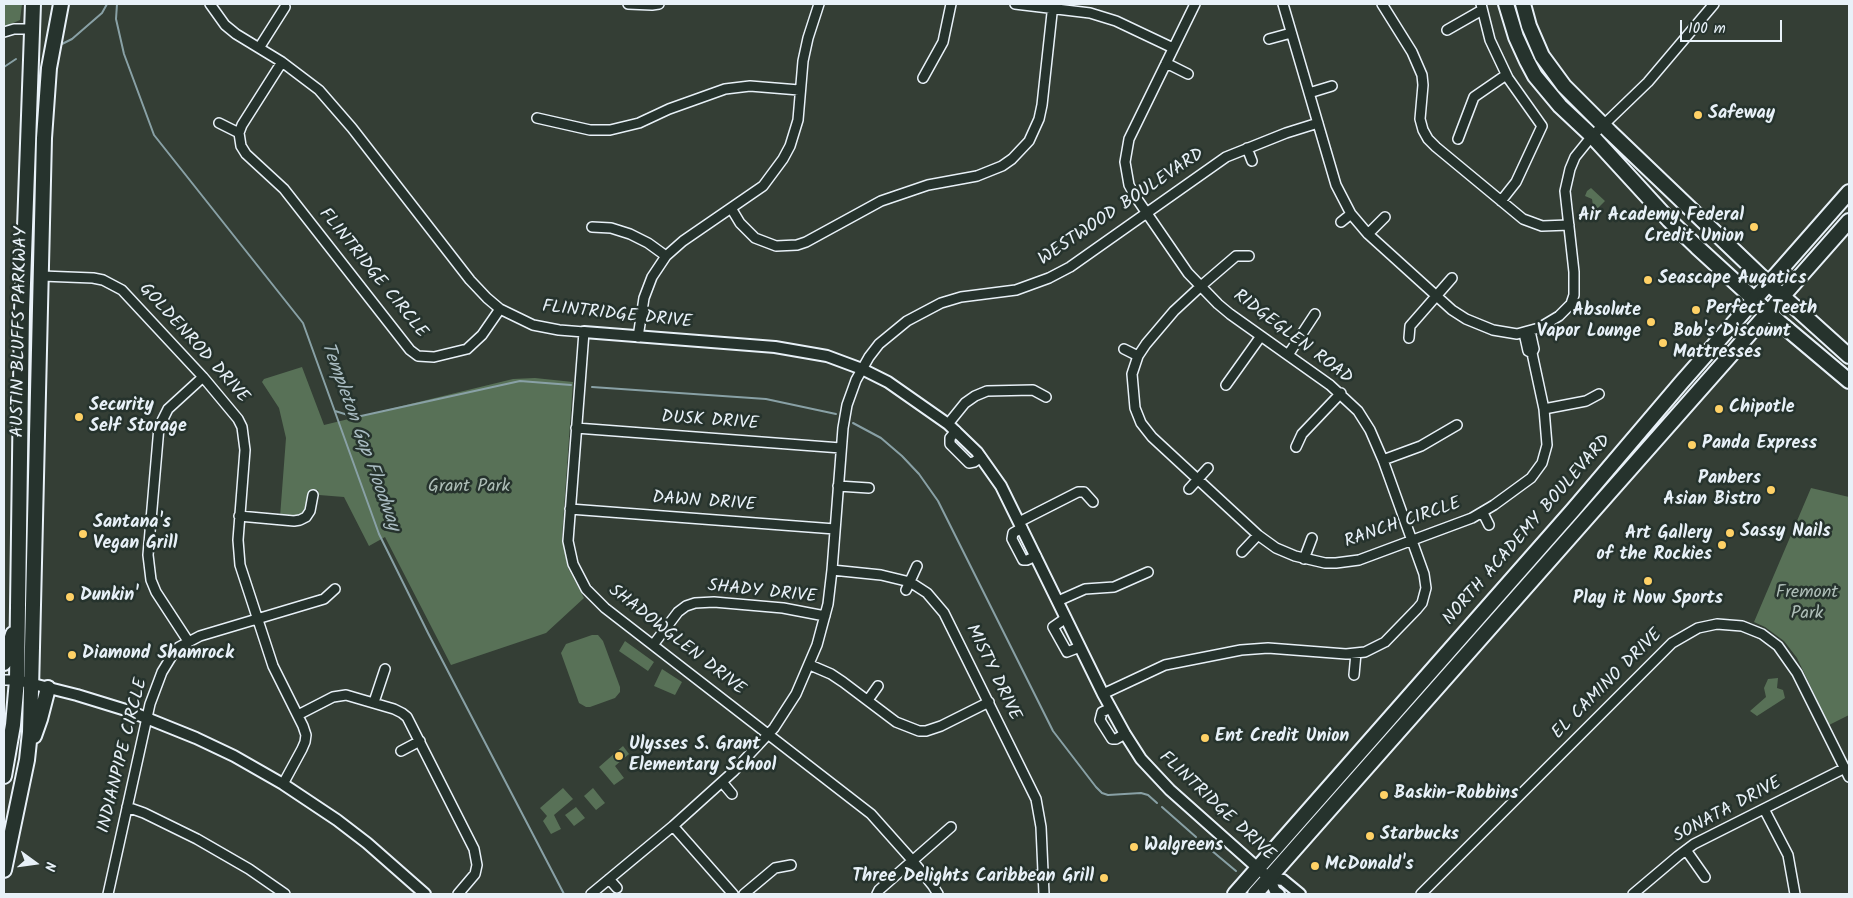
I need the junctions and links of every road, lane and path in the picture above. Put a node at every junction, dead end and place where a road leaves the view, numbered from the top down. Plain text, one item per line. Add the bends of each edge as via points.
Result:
1 (33, 4) edge
2 (61, 4) edge
3 (210, 4) edge
4 (628, 4) edge
5 (659, 4) edge
6 (819, 4) edge
7 (951, 4) edge
8 (1015, 4) edge
9 (1195, 4) edge
10 (1283, 4) edge
11 (1382, 4) edge
12 (1506, 4) edge
13 (1523, 4) edge
14 (1714, 4) edge
15 (1053, 6) edge
16 (285, 7) dead end
17 (1481, 7) edge
18 (32, 29) junction
19 (1447, 30) dead end
20 (4, 32) edge
21 (1291, 33) junction
22 (1268, 39) dead end
23 (259, 48) junction
24 (1173, 48) junction
25 (282, 62) junction
26 (1166, 63) junction
27 (1188, 74) dead end
28 (1506, 75) junction
29 (923, 78) dead end
30 (1332, 86) dead end
31 (47, 88) junction
32 (800, 90) junction
33 (1309, 93) junction
34 (536, 118) dead end
35 (219, 123) dead end
36 (1318, 123) junction
37 (1603, 125) junction
38 (239, 134) junction
39 (1592, 136) junction
40 (1458, 139) dead end
41 (1247, 148) junction
42 (1252, 161) dead end
43 (1849, 192) edge
44 (1501, 201) junction
45 (731, 208) junction
46 (1146, 212) junction
47 (1351, 214) junction
48 (1385, 217) dead end
49 (1849, 221) edge
50 (1341, 222) dead end
51 (1569, 225) junction
52 (592, 226) dead end
53 (1368, 234) junction
54 (666, 256) junction
55 (1249, 256) dead end
56 (42, 276) junction
57 (1452, 278) dead end
58 (1768, 284) junction
59 (1200, 286) junction
60 (1437, 297) junction
61 (1782, 297) junction
62 (1754, 300) junction
63 (500, 309) junction
64 (1769, 312) junction
65 (1315, 314) dead end
66 (584, 332) junction
67 (1527, 332) junction
68 (1261, 336) junction
69 (638, 337) junction
70 (1409, 338) dead end
71 (1124, 349) dead end
72 (1288, 355) junction
73 (1138, 356) junction
74 (1849, 356) edge
75 (862, 368) junction
76 (203, 377) junction
77 (1849, 382) edge
78 (1226, 385) dead end
79 (1341, 393) junction
80 (1598, 394) dead end
81 (1046, 397) dead end
82 (1544, 410) junction
83 (1457, 425) dead end
84 (576, 428) junction
85 (952, 428) junction
86 (841, 448) junction
87 (1296, 448) dead end
88 (1383, 460) junction
89 (1208, 468) dead end
90 (1198, 479) junction
91 (838, 486) junction
92 (869, 488) dead end
93 (1188, 489) dead end
94 (313, 495) dead end
95 (1093, 502) dead end
96 (570, 509) junction
97 (1483, 512) junction
98 (239, 516) junction
99 (1021, 525) junction
100 (1489, 525) dead end
101 (835, 529) junction
102 (1258, 534) junction
103 (1312, 538) dead end
104 (1412, 540) junction
105 (1242, 552) dead end
106 (1304, 559) junction
107 (917, 566) dead end
108 (832, 570) junction
109 (1148, 572) dead end
110 (908, 586) junction
111 (335, 589) dead end
112 (1058, 600) junction
113 (18, 614) junction
114 (826, 616) junction
115 (1066, 618) junction
116 (258, 619) junction
117 (188, 641) junction
118 (654, 645) junction
119 (1080, 647) junction
120 (1356, 653) junction
121 (4, 663) edge
122 (810, 665) junction
123 (385, 669) dead end
124 (1354, 675) dead end
125 (10, 680) edge
126 (32, 685) junction
127 (878, 686) dead end
128 (48, 688) junction
129 (1104, 694) junction
130 (868, 700) junction
131 (374, 702) junction
132 (989, 702) junction
133 (1111, 708) junction
134 (298, 715) junction
135 (147, 717) junction
136 (769, 734) junction
137 (1125, 734) junction
138 (420, 741) junction
139 (29, 745) junction
140 (401, 751) dead end
141 (1845, 768) junction
142 (4, 776) edge
143 (1849, 777) edge
144 (722, 782) junction
145 (283, 784) junction
146 (732, 794) dead end
147 (127, 807) junction
148 (1764, 809) junction
149 (673, 826) junction
150 (951, 827) dead end
151 (1686, 850) junction
152 (912, 860) junction
153 (791, 865) dead end
154 (1258, 868) junction
155 (4, 870) edge
156 (1043, 875) junction
157 (1029, 876) dead end
158 (1705, 877) dead end
159 (1269, 878) junction
160 (610, 879) junction
161 (617, 888) dead end
162 (110, 894) edge
163 (285, 894) edge
164 (425, 894) edge
165 (458, 894) edge
166 (591, 894) edge
167 (733, 894) edge
168 (744, 894) edge
169 (878, 894) edge
170 (938, 894) edge
171 (1044, 894) edge
172 (1235, 894) edge
173 (1255, 894) edge
174 (1279, 894) edge
175 (1300, 894) edge
176 (1421, 894) edge
177 (1633, 894) edge
178 (1796, 894) edge

1 - 18 main road, AUSTIN BLUFFS PARKWAY
2 - 31 main road, AUSTIN BLUFFS PARKWAY
3 - 23 street, FLINTRIDGE DRIVE via 225,25
4 - 5 street
6 - 32 street via 808,38
7 - 29 street via 942,42
8 - 15 street
9 - 24 street, RIDGEGLEN ROAD
10 - 21 street
11 - 44 street via 1412,52 1422,75 1420,119 1428,139
12 - 39 main road via 1516,37 1535,76 1560,106
13 - 37 main road via 1535,40 1552,71
14 - 37 street via 1648,82
15 - 24 street via 1105,17
15 - 45 street via 1039,119 1029,141 1002,166 977,176 928,185 881,201 797,245 776,246 755,238
16 - 23 street
17 - 19 street
17 - 28 street via 1490,40
18 - 20 street
18 - 31 main road via 42,37 40,77
18 - 113 main road, AUSTIN BLUFFS PARKWAY via 22,321
21 - 22 street
21 - 33 street
23 - 25 street, FLINTRIDGE DRIVE
24 - 26 street, RIDGEGLEN ROAD
25 - 38 street
25 - 63 street, FLINTRIDGE DRIVE via 319,90 336,109 470,280
26 - 27 street
26 - 46 street, RIDGEGLEN ROAD via 1129,139 1125,162 1129,185
28 - 40 street via 1474,97
28 - 44 street via 1542,126 1516,182
30 - 33 street
31 - 56 main road, AUSTIN BLUFFS PARKWAY
32 - 34 street via 750,86 725,89 669,109 639,124 610,130 590,130
32 - 45 street via 798,120 783,159 763,186
33 - 36 street
35 - 38 street
36 - 41 street, WESTWOOD BOULEVARD
36 - 47 street via 1336,185
37 - 39 street
37 - 58 main road
38 - 63 street, FLINTRIDGE CIRCLE via 246,154 284,189 418,356 434,357 467,349 482,335
39 - 51 street via 1575,157 1567,180
39 - 62 main road via 1669,220
41 - 42 street
41 - 46 street, WESTWOOD BOULEVARD via 1218,162
43 - 58 main road, NORTH ACADEMY BOULEVARD
44 - 51 street via 1523,219 1538,225
45 - 54 street via 683,240
46 - 59 street, RIDGEGLEN ROAD
46 - 75 street, WESTWOOD BOULEVARD via 1070,267 1044,281 1016,290 952,299 919,313 879,344
47 - 50 street
47 - 53 street
48 - 53 street
49 - 61 main road, NORTH ACADEMY BOULEVARD
51 - 67 street via 1574,272 1571,304 1559,316
52 - 54 street via 630,234
53 - 60 street
54 - 69 street via 652,277 644,298
55 - 59 street, RANCH CIRCLE via 1236,256
56 - 76 street, GOLDENROD DRIVE via 93,278 122,290
56 - 126 main road, AUSTIN BLUFFS PARKWAY
57 - 60 street
58 - 61 main road
58 - 62 main road, NORTH ACADEMY BOULEVARD
59 - 68 street, RIDGEGLEN ROAD via 1230,314
59 - 73 street, RANCH CIRCLE via 1166,320
60 - 67 street via 1477,324 1503,333
60 - 70 street via 1410,326
61 - 64 main road, NORTH ACADEMY BOULEVARD
61 - 74 main road
62 - 64 main road
62 - 154 main road, NORTH ACADEMY BOULEVARD
63 - 66 street, FLINTRIDGE DRIVE via 533,325
64 - 77 main road
64 - 159 main road, NORTH ACADEMY BOULEVARD
65 - 72 street
66 - 69 street, FLINTRIDGE DRIVE
66 - 84 street, SHADOWGLEN DRIVE
67 - 82 street, RANCH CIRCLE via 1528,352 1532,353
68 - 72 street, RIDGEGLEN ROAD
68 - 78 street
69 - 75 street, FLINTRIDGE DRIVE via 801,350
71 - 73 street
72 - 79 street, RIDGEGLEN ROAD
73 - 90 street, RANCH CIRCLE via 1132,382 1135,408 1141,423
75 - 85 street, FLINTRIDGE DRIVE via 905,393
75 - 86 street, WESTWOOD BOULEVARD via 847,405
76 - 98 street, GOLDENROD DRIVE via 233,412 242,428 245,450
76 - 117 street via 168,408 159,427 148,555 156,592
79 - 87 street via 1302,434
79 - 88 street, RIDGEGLEN ROAD via 1365,422
80 - 82 street via 1586,402
81 - 85 street via 1033,390 987,391 965,403
82 - 97 street, RANCH CIRCLE via 1547,445 1542,463 1531,478
83 - 88 street via 1410,451
84 - 86 street, DUSK DRIVE
84 - 96 street, SHADOWGLEN DRIVE
85 - 99 street, FLINTRIDGE DRIVE via 981,457 1001,486
86 - 91 street, WESTWOOD BOULEVARD
88 - 104 street, RIDGEGLEN ROAD
89 - 90 street
90 - 93 street
90 - 102 street, RANCH CIRCLE
91 - 92 street
91 - 101 street, WESTWOOD BOULEVARD
94 - 98 street via 310,511 300,520
95 - 99 street via 1078,488
96 - 101 street, DAWN DRIVE
96 - 118 street, SHADOWGLEN DRIVE via 570,554 586,589 605,608
97 - 100 street, RANCH CIRCLE
97 - 104 street, RANCH CIRCLE
98 - 116 street, GOLDENROD DRIVE via 240,565
99 - 112 street, FLINTRIDGE DRIVE
101 - 108 street, WESTWOOD BOULEVARD
102 - 105 street
102 - 106 street, RANCH CIRCLE via 1276,548
103 - 106 street
104 - 106 street, RANCH CIRCLE via 1359,560 1325,563
104 - 120 street, RIDGEGLEN ROAD via 1426,581 1422,603 1385,642 1374,649
107 - 110 street
108 - 110 street, MISTY DRIVE via 894,577
108 - 114 street, WESTWOOD BOULEVARD
109 - 112 street via 1114,587 1085,590
110 - 132 street, MISTY DRIVE via 927,594 944,612
111 - 116 street, INDIANPIPE CIRCLE via 324,599
112 - 115 street, FLINTRIDGE DRIVE
113 - 121 main road
113 - 125 main road, AUSTIN BLUFFS PARKWAY
114 - 118 street, SHADY DRIVE via 783,608 695,603 678,612
114 - 122 street, WESTWOOD BOULEVARD
115 - 119 street, FLINTRIDGE DRIVE
115 - 119 street via 1053,627 1067,652
116 - 117 street, INDIANPIPE CIRCLE
116 - 134 street, GOLDENROD DRIVE via 273,666
117 - 135 street, INDIANPIPE CIRCLE via 167,662
118 - 136 street, SHADOWGLEN DRIVE
119 - 129 street, FLINTRIDGE DRIVE
120 - 124 street
120 - 129 street, RIDGEGLEN ROAD via 1341,654 1268,644 1172,663
122 - 130 street via 831,674
122 - 136 street, WESTWOOD BOULEVARD via 788,708
123 - 131 street
125 - 126 street
125 - 142 main road, AUSTIN BLUFFS PARKWAY via 13,725
126 - 128 street
126 - 139 main road, AUSTIN BLUFFS PARKWAY
127 - 130 street
128 - 135 street
128 - 139 main road via 35,735
129 - 133 street, FLINTRIDGE DRIVE
130 - 132 street via 918,734
131 - 134 street via 340,695
131 - 138 street via 402,713
132 - 156 street, MISTY DRIVE via 1036,787
133 - 137 street, FLINTRIDGE DRIVE
133 - 137 street via 1102,712 1100,720 1112,739
134 - 145 street, GOLDENROD DRIVE via 306,735 305,742
135 - 145 street via 222,750
135 - 147 street, INDIANPIPE CIRCLE
136 - 144 street, WESTWOOD BOULEVARD
136 - 152 street, SHADOWGLEN DRIVE via 871,814
137 - 154 street, FLINTRIDGE DRIVE via 1141,759 1162,782
138 - 140 street
138 - 165 street via 474,849 477,865 474,874
139 - 155 main road, AUSTIN BLUFFS PARKWAY
141 - 143 street, EL CAMINO DRIVE
141 - 148 street, SONATA DRIVE
141 - 176 street, EL CAMINO DRIVE via 1797,673 1778,646 1762,634 1742,626 1717,624 1698,628 1672,643
144 - 146 street
144 - 149 street, WESTWOOD BOULEVARD
145 - 164 street via 367,843
147 - 162 street, INDIANPIPE CIRCLE
147 - 163 street via 197,839
148 - 151 street, SONATA DRIVE
148 - 178 street via 1788,855
149 - 160 street, WESTWOOD BOULEVARD
149 - 167 street
150 - 152 street
151 - 158 street
151 - 177 street, SONATA DRIVE
152 - 169 street
152 - 170 street, SHADOWGLEN DRIVE
153 - 168 street via 775,868
154 - 159 street, FLINTRIDGE DRIVE
154 - 172 main road, NORTH ACADEMY BOULEVARD
156 - 157 street
156 - 171 street, MISTY DRIVE
159 - 173 main road, NORTH ACADEMY BOULEVARD
159 - 174 street, FLINTRIDGE DRIVE
159 - 175 street, FLINTRIDGE DRIVE via 1283,880
160 - 161 street
160 - 166 street, WESTWOOD BOULEVARD

